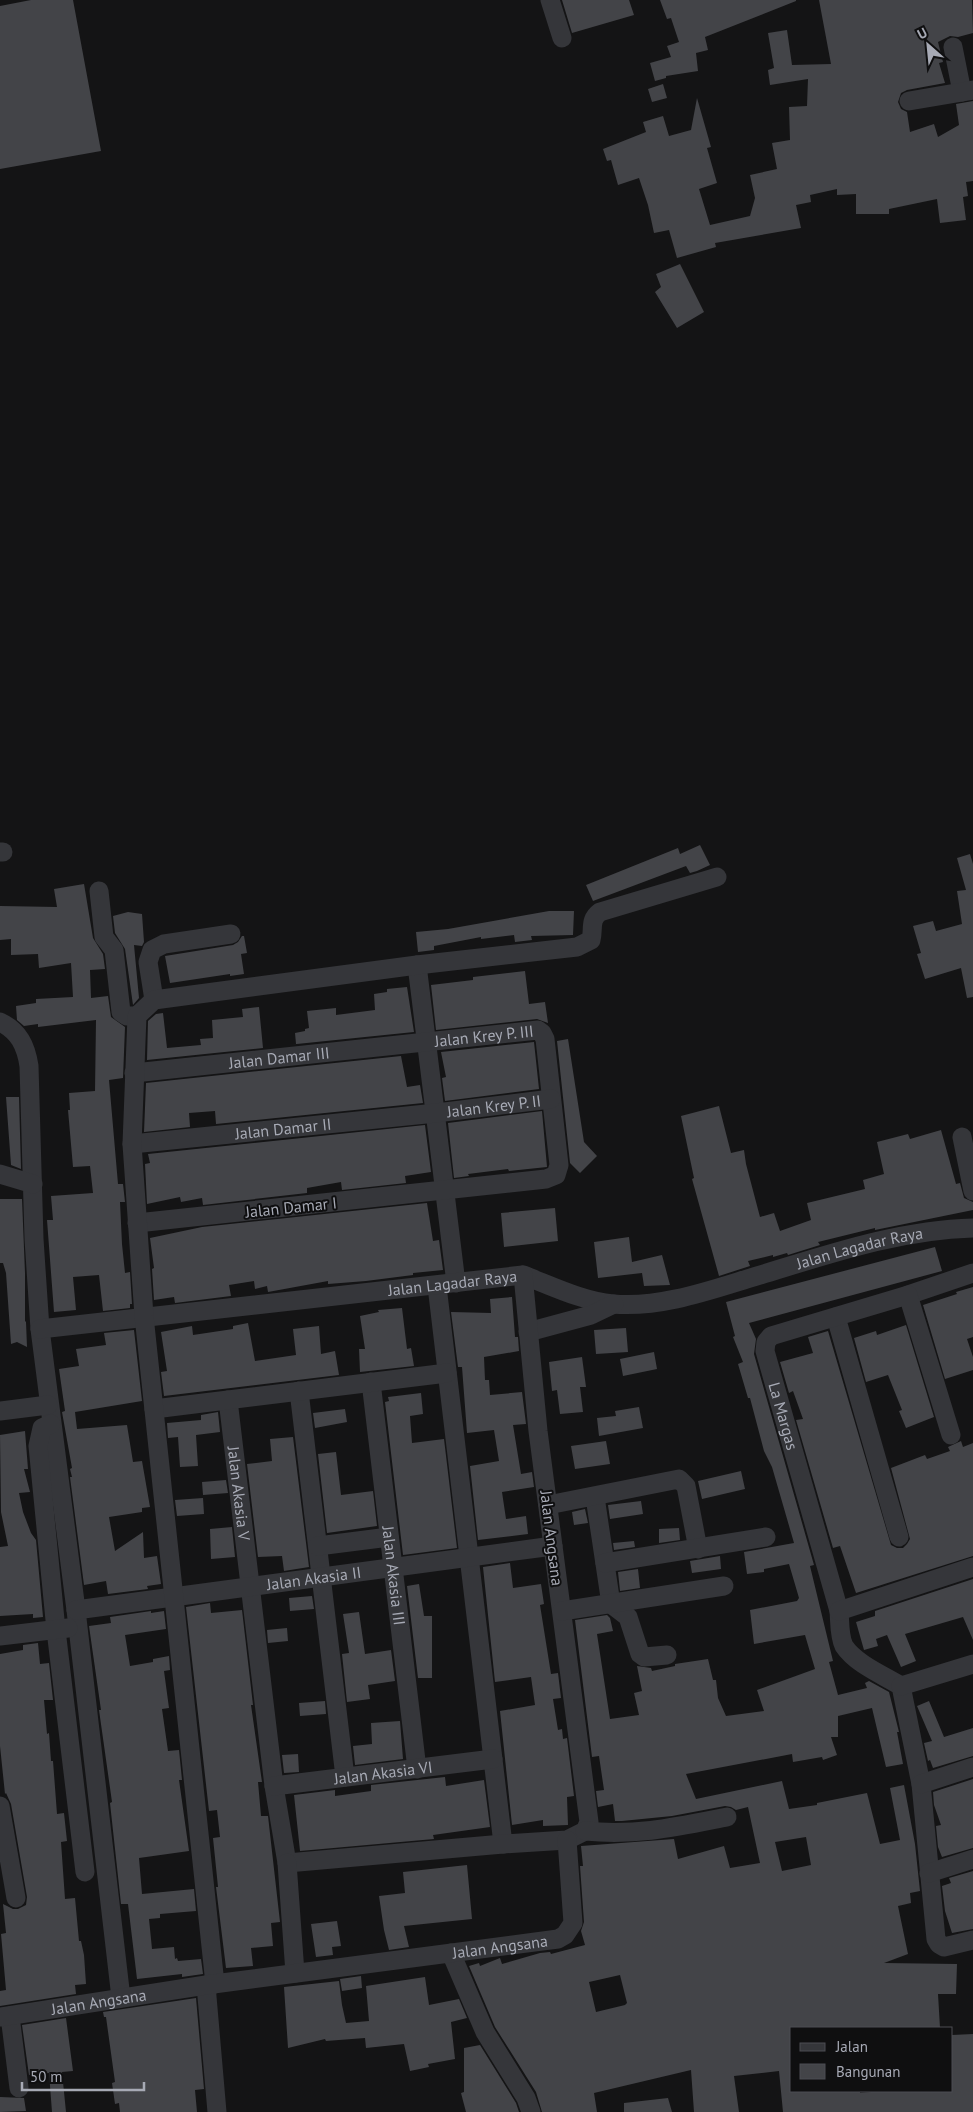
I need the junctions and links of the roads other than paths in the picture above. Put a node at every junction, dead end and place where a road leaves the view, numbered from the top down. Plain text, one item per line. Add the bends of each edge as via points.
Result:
1 (550, 0) edge
2 (562, 38) dead end
3 (953, 47) dead end
4 (967, 91) edge
5 (909, 101) dead end
6 (717, 877) dead end
7 (99, 891) dead end
8 (231, 934) dead end
9 (417, 965) junction
10 (154, 1000) junction
11 (137, 1016) junction
12 (0, 1022) edge
13 (425, 1041) junction
14 (134, 1074) junction
15 (551, 1099) junction
16 (436, 1113) junction
17 (962, 1138) dead end
18 (132, 1144) junction
19 (0, 1173) edge
20 (34, 1184) junction
21 (446, 1191) junction
22 (973, 1191) edge
23 (137, 1223) junction
24 (973, 1228) edge
25 (973, 1273) edge
26 (523, 1275) junction
27 (456, 1283) junction
28 (437, 1286) junction
29 (908, 1295) junction
30 (614, 1304) junction
31 (144, 1316) junction
32 (836, 1317) junction
33 (40, 1329) junction
34 (528, 1332) junction
35 (447, 1373) junction
36 (371, 1382) junction
37 (299, 1391) junction
38 (228, 1400) junction
39 (48, 1406) junction
40 (154, 1409) junction
41 (0, 1412) edge
42 (51, 1424) junction
43 (951, 1435) dead end
44 (595, 1497) junction
45 (548, 1505) junction
46 (389, 1537) junction
47 (766, 1537) dead end
48 (899, 1537) dead end
49 (318, 1546) junction
50 (553, 1546) junction
51 (698, 1549) junction
52 (469, 1557) junction
53 (605, 1563) junction
54 (393, 1567) junction
55 (973, 1568) edge
56 (322, 1577) junction
57 (251, 1586) junction
58 (724, 1586) dead end
59 (174, 1596) junction
60 (611, 1604) junction
61 (562, 1611) junction
62 (839, 1611) junction
63 (77, 1618) junction
64 (56, 1630) junction
65 (0, 1636) edge
66 (668, 1655) dead end
67 (973, 1664) edge
68 (901, 1686) junction
69 (493, 1759) junction
70 (973, 1767) edge
71 (417, 1768) junction
72 (345, 1777) junction
73 (921, 1784) junction
74 (274, 1786) junction
75 (0, 1806) edge
76 (727, 1816) dead end
77 (585, 1831) junction
78 (567, 1840) junction
79 (503, 1844) junction
80 (4, 1852) edge
81 (973, 1859) edge
82 (287, 1863) junction
83 (85, 1872) dead end
84 (929, 1873) junction
85 (16, 1898) dead end
86 (971, 1947) edge
87 (451, 1953) junction
88 (295, 1973) junction
89 (211, 1984) junction
90 (121, 1998) junction
91 (5, 2016) edge
92 (19, 2088) dead end
93 (217, 2112) edge
94 (530, 2112) edge

1 - 2 street
3 - 4 street
4 - 5 street
6 - 9 street via 600,912 593,919 592,940 583,946
7 - 11 street via 104,937 114,950 121,1012
8 - 10 street via 164,944 152,950 148,962
9 - 10 street
9 - 13 street
10 - 11 street
11 - 14 street
12 - 20 street via 18,1034 28,1055
13 - 14 street, Jalan Damar III
13 - 15 street, Jalan Krey P. III via 538,1030 545,1039
13 - 16 street
14 - 18 street
15 - 16 street, Jalan Krey P. II
15 - 21 street, Jalan Damar I via 559,1165 556,1174 546,1179
16 - 18 street, Jalan Damar II
16 - 21 street
17 - 22 street
18 - 23 street
19 - 20 street
20 - 33 street
21 - 23 street, Jalan Damar I
21 - 27 street
23 - 31 street
24 - 30 street, Jalan Lagadar Raya via 918,1232 711,1290 645,1303
25 - 29 street, La Margas
26 - 27 street, Jalan Lagadar Raya
26 - 30 street, Jalan Lagadar Raya via 588,1300
26 - 34 street, Jalan Angsana
27 - 28 street, Jalan Lagadar Raya
28 - 31 street, Jalan Lagadar Raya
28 - 35 street
29 - 32 street, La Margas
29 - 43 street
30 - 34 street via 591,1316
31 - 33 street, Jalan Lagadar Raya
31 - 40 street
32 - 48 street
32 - 62 street, La Margas via 771,1336 765,1351
33 - 39 street
34 - 45 street, Jalan Angsana
35 - 36 street
35 - 52 street
36 - 37 street
36 - 46 street, Jalan Akasia III
37 - 38 street
37 - 49 street
38 - 40 street
38 - 57 street, Jalan Akasia V
39 - 41 street
39 - 42 street
40 - 59 street
42 - 63 street
42 - 64 street via 42,1428 38,1446
44 - 45 street
44 - 51 street via 679,1479 686,1486
44 - 53 street
45 - 50 street, Jalan Angsana
46 - 49 street
46 - 54 street, Jalan Akasia III
47 - 51 street
49 - 56 street
50 - 52 street, Jalan Akasia II
50 - 61 street, Jalan Angsana
51 - 53 street
52 - 54 street, Jalan Akasia II
52 - 69 street
53 - 60 street
54 - 56 street, Jalan Akasia II
54 - 71 street, Jalan Akasia III
55 - 62 street
56 - 57 street, Jalan Akasia II
56 - 72 street
57 - 59 street, Jalan Akasia II
57 - 74 street, Jalan Akasia V
58 - 60 street
59 - 63 street, Jalan Akasia II
59 - 89 street
60 - 61 street
60 - 66 street via 628,1617 640,1654 644,1657
61 - 77 street, Jalan Angsana via 589,1822
62 - 68 street via 844,1646 861,1662
63 - 64 street, Jalan Akasia II
63 - 90 street
64 - 65 street, Jalan Akasia II
64 - 83 street
67 - 68 street
68 - 73 street
69 - 71 street, Jalan Akasia VI
69 - 79 street
70 - 73 street
71 - 72 street, Jalan Akasia VI
72 - 74 street, Jalan Akasia VI
73 - 84 street
74 - 82 street, Jalan Akasia V
75 - 80 street
76 - 77 street via 637,1833
77 - 78 street
78 - 79 street
78 - 87 street, Jalan Angsana via 573,1923 565,1935
79 - 82 street
80 - 85 street
81 - 84 street
82 - 88 street, Jalan Akasia V
84 - 86 street via 936,1939 944,1947
87 - 88 street, Jalan Angsana
87 - 94 street via 485,2032 526,2098
88 - 89 street, Jalan Angsana
89 - 90 street, Jalan Angsana
89 - 93 street
90 - 91 street, Jalan Angsana
91 - 92 street

